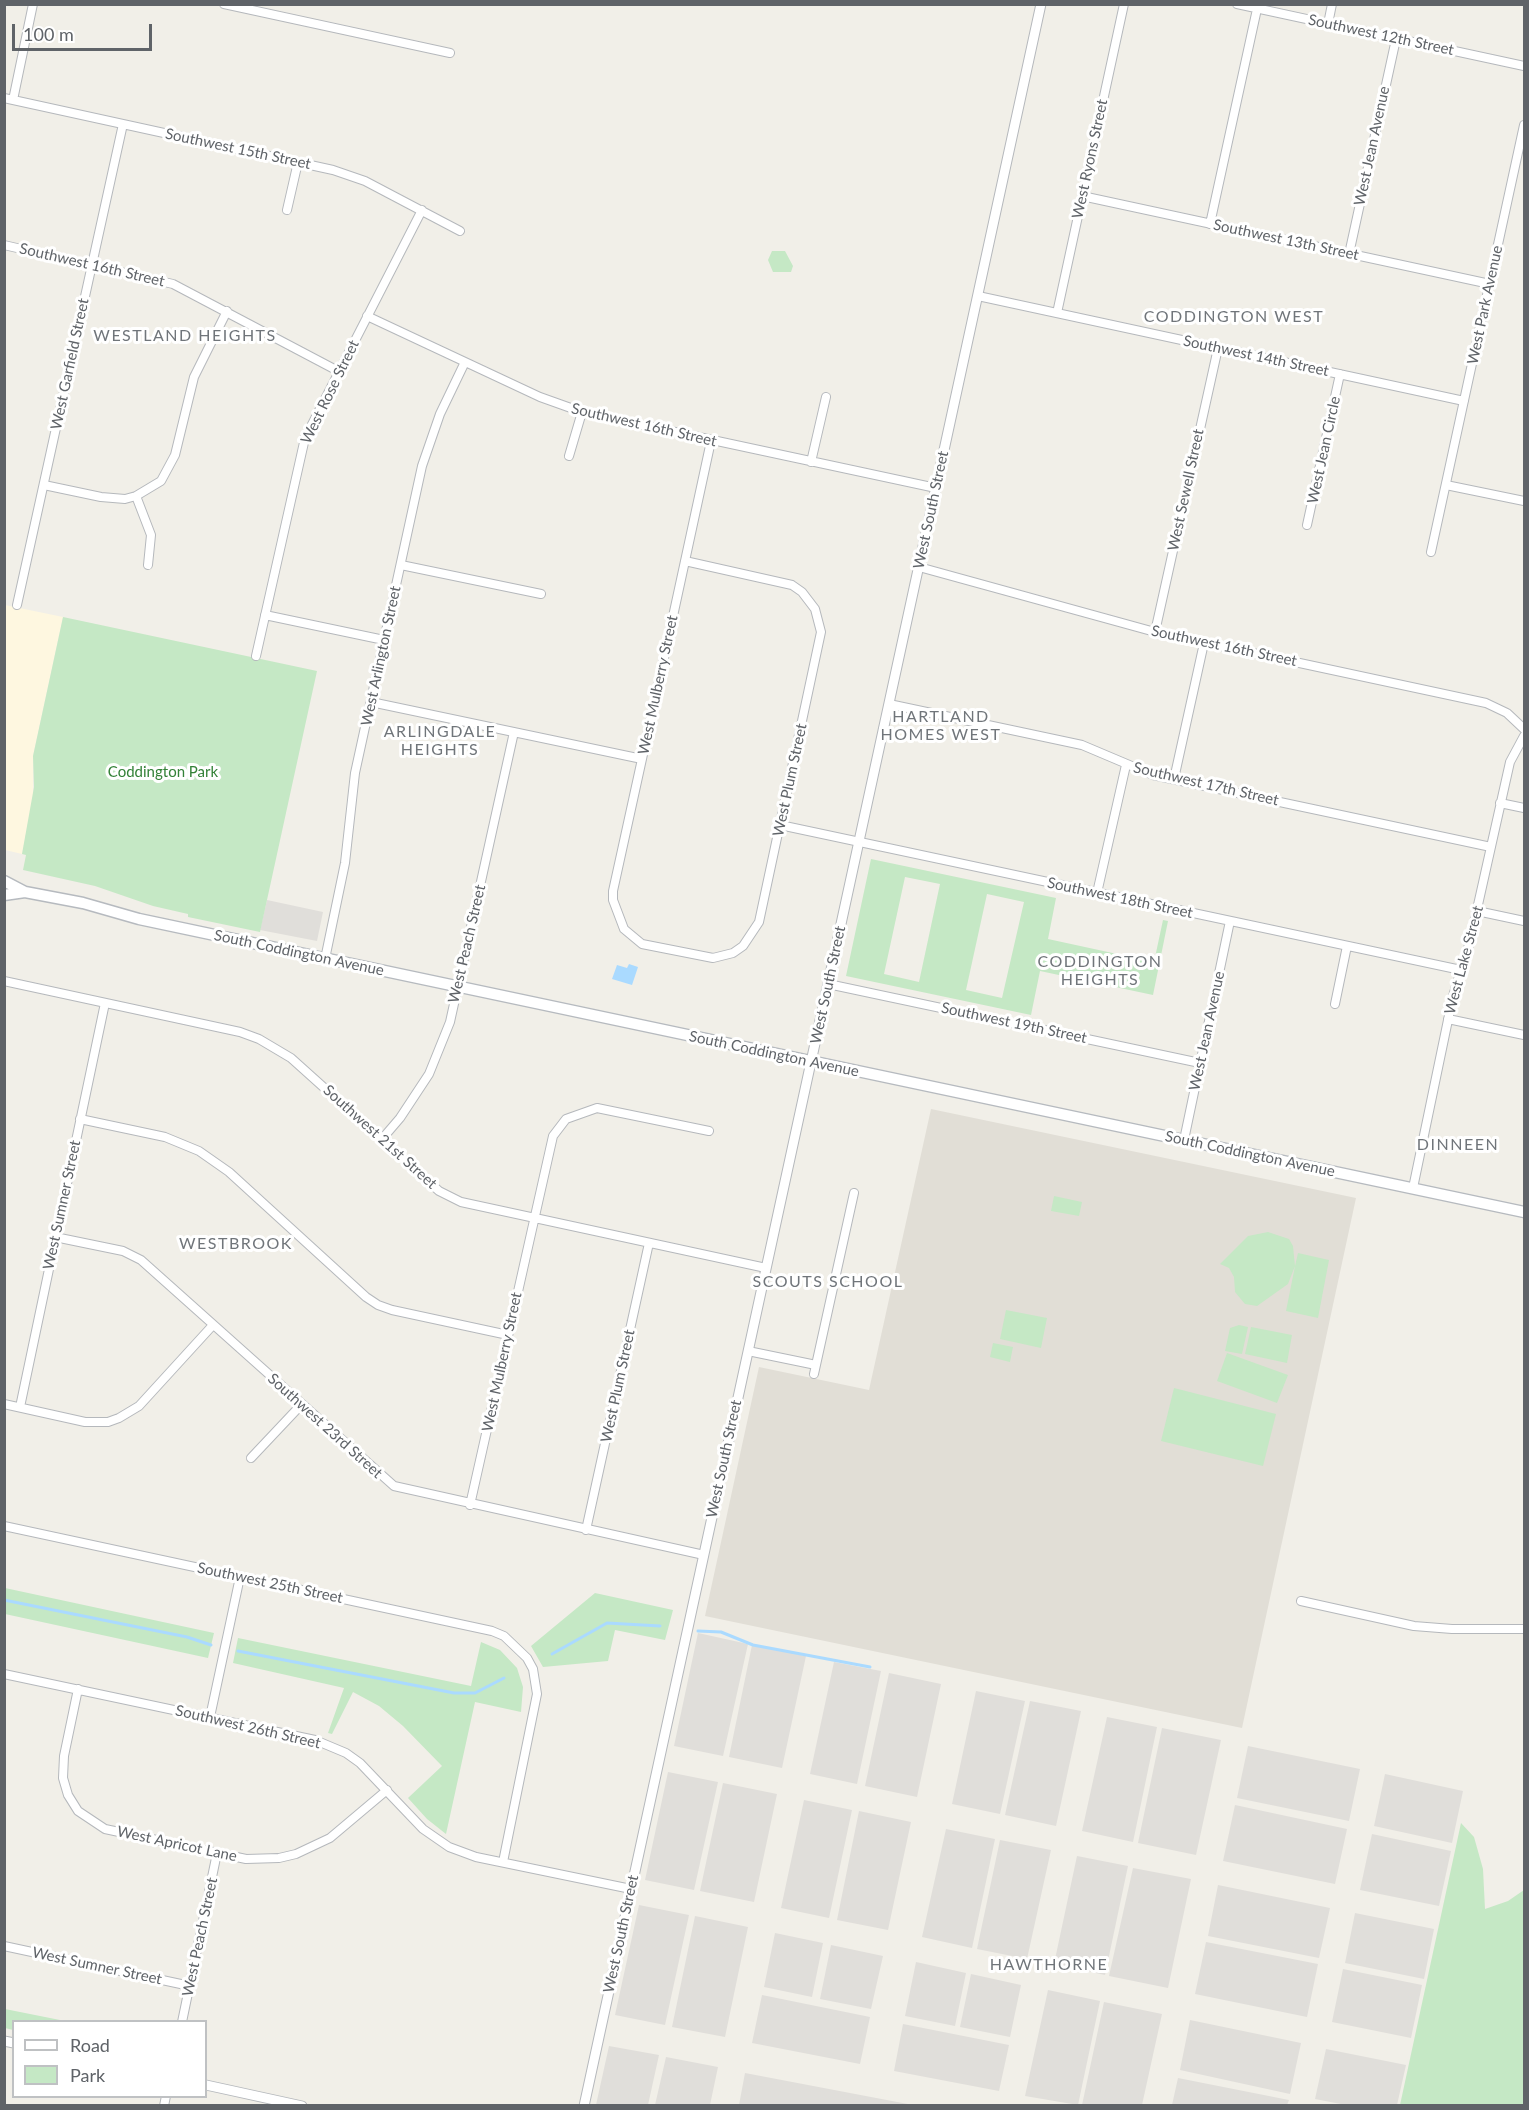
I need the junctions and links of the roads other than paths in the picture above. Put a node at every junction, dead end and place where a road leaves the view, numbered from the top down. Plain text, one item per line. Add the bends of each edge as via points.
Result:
1 (33, 4) edge
2 (224, 4) edge
3 (1041, 4) edge
4 (1124, 4) edge
5 (1237, 4) edge
6 (1332, 4) edge
7 (1257, 9) junction
8 (1328, 24) junction
9 (1396, 39) junction
10 (450, 53) dead end
11 (1524, 66) edge
12 (9, 99) edge
13 (123, 124) junction
14 (1524, 125) edge
15 (298, 162) junction
16 (1082, 196) junction
17 (287, 210) dead end
18 (422, 210) junction
19 (1210, 224) junction
20 (460, 231) dead end
21 (4, 245) edge
22 (1349, 254) junction
23 (92, 263) junction
24 (1490, 284) junction
25 (978, 296) junction
26 (227, 311) junction
27 (1056, 313) junction
28 (367, 316) junction
29 (1218, 348) junction
30 (465, 362) junction
31 (338, 370) junction
32 (1340, 374) junction
33 (826, 397) dead end
34 (1464, 401) junction
35 (582, 412) junction
36 (711, 441) junction
37 (569, 456) dead end
38 (811, 462) junction
39 (1446, 484) junction
40 (44, 485) junction
41 (936, 488) junction
42 (136, 496) junction
43 (1524, 501) edge
44 (1307, 525) dead end
45 (1431, 552) dead end
46 (685, 561) junction
47 (401, 564) junction
48 (147, 565) dead end
49 (919, 567) junction
50 (541, 594) dead end
51 (17, 605) dead end
52 (265, 615) junction
53 (1155, 632) junction
54 (384, 640) junction
55 (1204, 643) junction
56 (256, 656) dead end
57 (370, 702) junction
58 (889, 704) junction
59 (1524, 729) edge
60 (514, 732) junction
61 (1524, 736) edge
62 (642, 759) junction
63 (1126, 765) junction
64 (1174, 779) junction
65 (1500, 803) junction
66 (1524, 808) edge
67 (780, 825) junction
68 (859, 843) junction
69 (1491, 847) junction
70 (6, 882) edge
71 (25, 892) junction
72 (1096, 893) junction
73 (5, 898) edge
74 (1477, 911) junction
75 (1230, 921) junction
76 (1524, 921) edge
77 (742, 946) joint
78 (1347, 946) junction
79 (325, 959) junction
80 (1461, 970) junction
81 (4, 981) edge
82 (828, 984) junction
83 (458, 987) junction
84 (105, 1003) junction
85 (1335, 1004) dead end
86 (1448, 1018) junction
87 (1524, 1035) edge
88 (811, 1061) junction
89 (1200, 1062) junction
90 (80, 1119) junction
91 (709, 1131) dead end
92 (382, 1139) junction
93 (1184, 1140) junction
94 (1413, 1188) junction
95 (854, 1193) dead end
96 (1524, 1212) edge
97 (533, 1218) junction
98 (55, 1237) junction
99 (649, 1243) junction
100 (766, 1268) junction
101 (213, 1325) junction
102 (507, 1335) junction
103 (748, 1351) junction
104 (816, 1365) junction
105 (814, 1374) dead end
106 (4, 1404) edge
107 (301, 1405) junction
108 (20, 1407) junction
109 (251, 1458) dead end
110 (470, 1505) junction
111 (4, 1526) edge
112 (586, 1530) junction
113 (704, 1555) junction
114 (240, 1577) junction
115 (1301, 1601) dead end
116 (1524, 1629) edge
117 (4, 1674) edge
118 (78, 1689) junction
119 (210, 1717) junction
120 (387, 1790) junction
121 (218, 1853) junction
122 (502, 1862) junction
123 (631, 1889) junction
124 (4, 1946) edge
125 (190, 1986) junction
126 (182, 2020) edge
127 (207, 2085) edge
128 (302, 2106) edge
129 (584, 2106) edge

1 - 12 street
2 - 10 street
3 - 25 street, West South Street
4 - 16 street, West Ryons Street
5 - 7 street, Southwest 12th Street
6 - 8 street
7 - 8 street, Southwest 12th Street
7 - 19 street
8 - 9 street, Southwest 12th Street
9 - 11 street, Southwest 12th Street
9 - 22 street, West Jean Avenue
12 - 13 street, Southwest 15th Street
13 - 15 street, Southwest 15th Street
13 - 23 street, West Garfield Street
14 - 24 street, West Park Avenue
15 - 17 street
15 - 18 street, Southwest 15th Street via 355,177
16 - 19 street, Southwest 13th Street
16 - 27 street, West Ryons Street
18 - 20 street, Southwest 15th Street
18 - 28 street, West Rose Street
19 - 22 street, Southwest 13th Street
21 - 23 street, Southwest 16th Street
22 - 24 street, Southwest 13th Street
23 - 26 street, Southwest 16th Street via 173,284
23 - 40 street, West Garfield Street
24 - 34 street, West Park Avenue
25 - 27 street, Southwest 14th Street
25 - 41 street, West South Street
26 - 31 street, Southwest 16th Street
26 - 42 street via 194,377 169,470 161,481
27 - 29 street, Southwest 14th Street
28 - 30 street, Southwest 16th Street
28 - 31 street, West Rose Street
29 - 32 street, Southwest 14th Street
29 - 53 street, West Sewell Street
30 - 35 street, Southwest 16th Street
30 - 47 street, West Arlington Street via 430,438
31 - 52 street, West Rose Street via 305,438
32 - 34 street, Southwest 14th Street
32 - 44 street, West Jean Circle
33 - 38 street
34 - 39 street, West Park Avenue
35 - 36 street, Southwest 16th Street
35 - 37 street
36 - 38 street, Southwest 16th Street
36 - 46 street, West Mulberry Street
38 - 41 street, Southwest 16th Street
39 - 43 street
39 - 45 street, West Park Avenue
40 - 42 street via 113,499
40 - 51 street, West Garfield Street
41 - 49 street, West South Street
42 - 48 street via 151,535
46 - 62 street, West Mulberry Street
46 - 67 street, West Plum Street via 784,582 802,592 820,621 820,644
47 - 50 street
47 - 54 street, West Arlington Street
49 - 53 street, Southwest 16th Street
49 - 58 street, West South Street
52 - 54 street
52 - 56 street, West Rose Street
53 - 55 street, Southwest 16th Street
54 - 57 street, West Arlington Street
55 - 59 street, Southwest 16th Street via 1486,703 1507,713
55 - 64 street
57 - 60 street
57 - 79 street, West Arlington Street via 355,773 342,883
58 - 63 street, Southwest 17th Street via 1082,745
58 - 68 street, West South Street
60 - 62 street
60 - 83 street, West Peach Street
61 - 65 street, West Lake Street via 1509,762
62 - 77 street, West Mulberry Street via 614,891 615,912 624,929 650,948 702,958 722,957
63 - 64 street, Southwest 17th Street
63 - 72 street
64 - 69 street, Southwest 17th Street
65 - 66 street
65 - 69 street, West Lake Street
67 - 68 street, Southwest 18th Street
67 - 77 street, West Plum Street via 759,922
68 - 72 street, Southwest 18th Street
68 - 82 street, West South Street
69 - 74 street, West Lake Street
70 - 71 main road, South Coddington Avenue
70 - 73 street
71 - 73 main road, South Coddington Avenue
71 - 79 main road, South Coddington Avenue
72 - 75 street, Southwest 18th Street
74 - 76 street
74 - 80 street, West Lake Street
75 - 78 street, Southwest 18th Street
75 - 89 street, West Jean Avenue
78 - 80 street, Southwest 18th Street
78 - 85 street
79 - 83 main road, South Coddington Avenue
80 - 86 street, West Lake Street
81 - 84 street, Southwest 21st Street
82 - 88 street, West South Street
82 - 89 street, Southwest 19th Street
83 - 88 main road, South Coddington Avenue
83 - 92 street, West Peach Street via 429,1074
84 - 90 street, West Sumner Street
84 - 92 street, Southwest 21st Street via 240,1032 267,1042 291,1058
86 - 87 street
86 - 94 street, West Lake Street
88 - 93 main road, South Coddington Avenue
88 - 100 street, West South Street
89 - 93 street, West Jean Avenue
90 - 98 street, West Sumner Street
90 - 102 street via 165,1137 200,1151 229,1172 378,1305
91 - 97 street, West Mulberry Street via 604,1108 565,1117 549,1144
92 - 97 street, Southwest 21st Street via 448,1197
93 - 94 main road, South Coddington Avenue
94 - 96 main road, South Coddington Avenue
95 - 104 street
97 - 99 street, Southwest 21st Street
97 - 102 street, West Mulberry Street
98 - 101 street, Southwest 23rd Street via 131,1254
98 - 108 street, West Sumner Street
99 - 100 street, Southwest 21st Street
99 - 112 street, West Plum Street
100 - 103 street, West South Street
101 - 107 street, Southwest 23rd Street
101 - 108 street via 139,1406 119,1418 85,1422
102 - 110 street, West Mulberry Street
103 - 104 street
103 - 113 street, West South Street
104 - 105 street
106 - 108 street
107 - 109 street
107 - 110 street, Southwest 23rd Street via 394,1486
110 - 112 street, Southwest 23rd Street
111 - 114 street, Southwest 25th Street
112 - 113 street, Southwest 23rd Street
113 - 123 street, West South Street
114 - 119 street
114 - 122 street, Southwest 25th Street via 492,1631 514,1643 527,1658 536,1681 535,1704
115 - 116 street via 1433,1628
117 - 118 street, Southwest 26th Street
118 - 119 street, Southwest 26th Street
118 - 121 street, West Apricot Lane via 63,1770 66,1788 78,1811 105,1829
119 - 120 street, Southwest 26th Street via 331,1746 360,1763
120 - 121 street, West Apricot Lane via 330,1838 296,1854 263,1859
120 - 122 street, Southwest 26th Street via 435,1838 465,1853
121 - 125 street, West Peach Street
122 - 123 street, Southwest 26th Street
123 - 129 street, West South Street
124 - 125 street, West Sumner Street
125 - 126 street, West Peach Street
127 - 128 street

